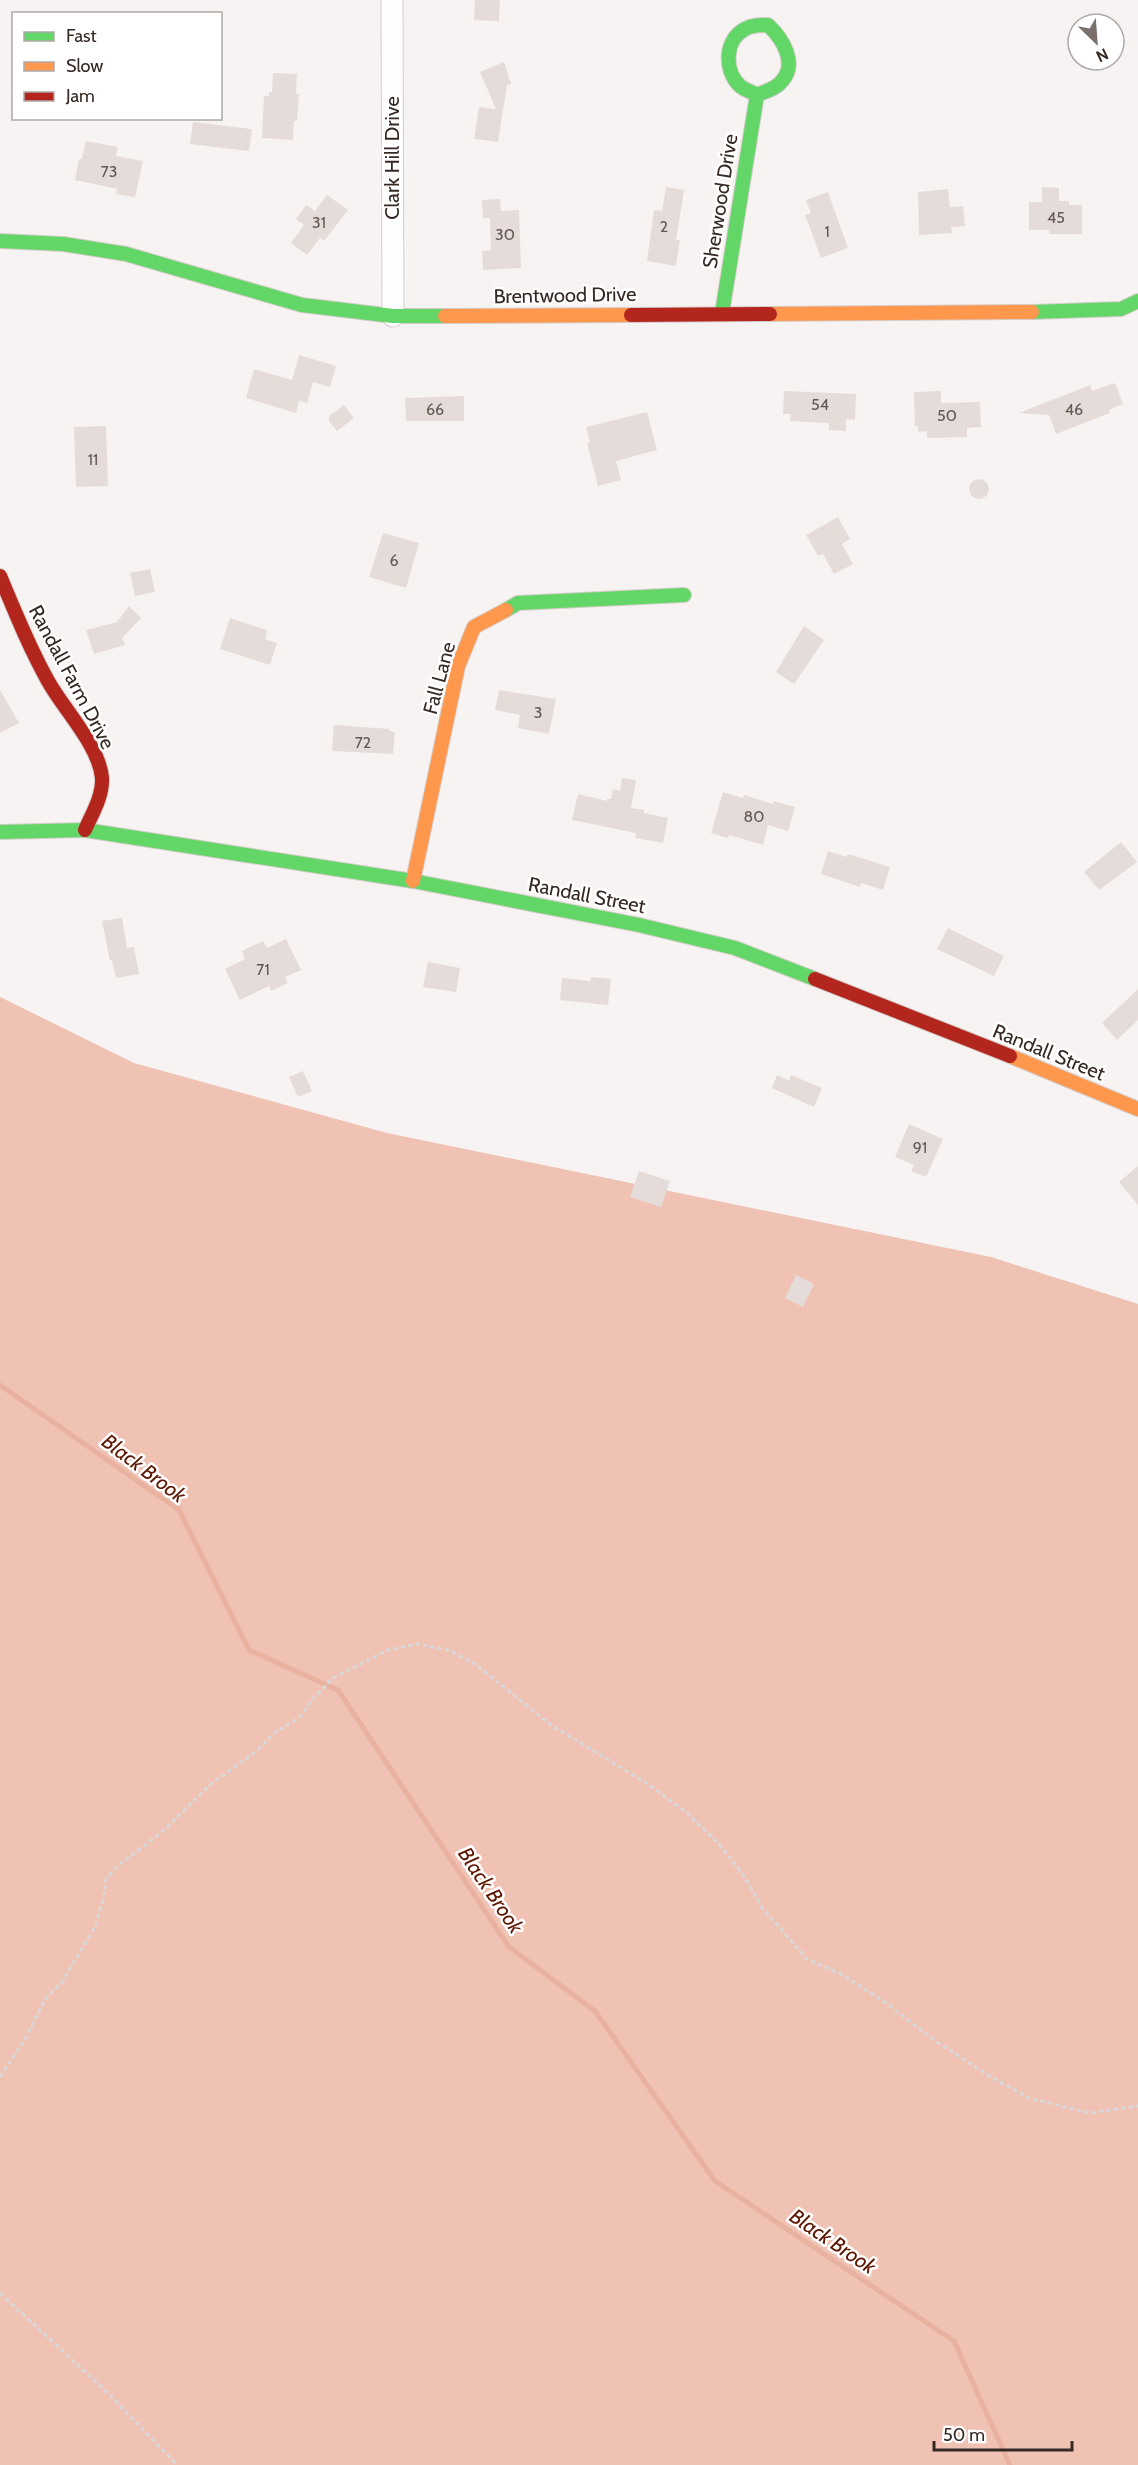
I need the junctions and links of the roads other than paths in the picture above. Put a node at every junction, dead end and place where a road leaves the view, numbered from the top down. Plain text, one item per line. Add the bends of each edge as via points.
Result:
1 (392, 0) edge
2 (757, 95) junction
3 (0, 240) edge
4 (1138, 301) edge
5 (722, 314) junction
6 (393, 316) junction
7 (0, 576) edge
8 (684, 595) dead end
9 (85, 830) junction
10 (0, 832) edge
11 (412, 881) junction
12 (1138, 1109) edge

1 - 6 street, Clark Hill Drive
2 - 2 street via 777,87 787,69 786,44 768,25 746,28 734,37 729,50 728,63 740,87
2 - 5 street, Sherwood Drive
3 - 6 street, Brentwood Drive via 34,240 100,249 166,264 302,305
4 - 5 street, Brentwood Drive via 1121,309 1070,312
5 - 6 street, Brentwood Drive
7 - 9 street, Randall Farm Drive via 27,640 57,697 86,740 102,775 99,797
8 - 11 street, Fall Lane via 518,603 474,627 458,666
9 - 10 street, Randall Street
9 - 11 street, Randall Street
11 - 12 street, Randall Street via 639,925 735,948

